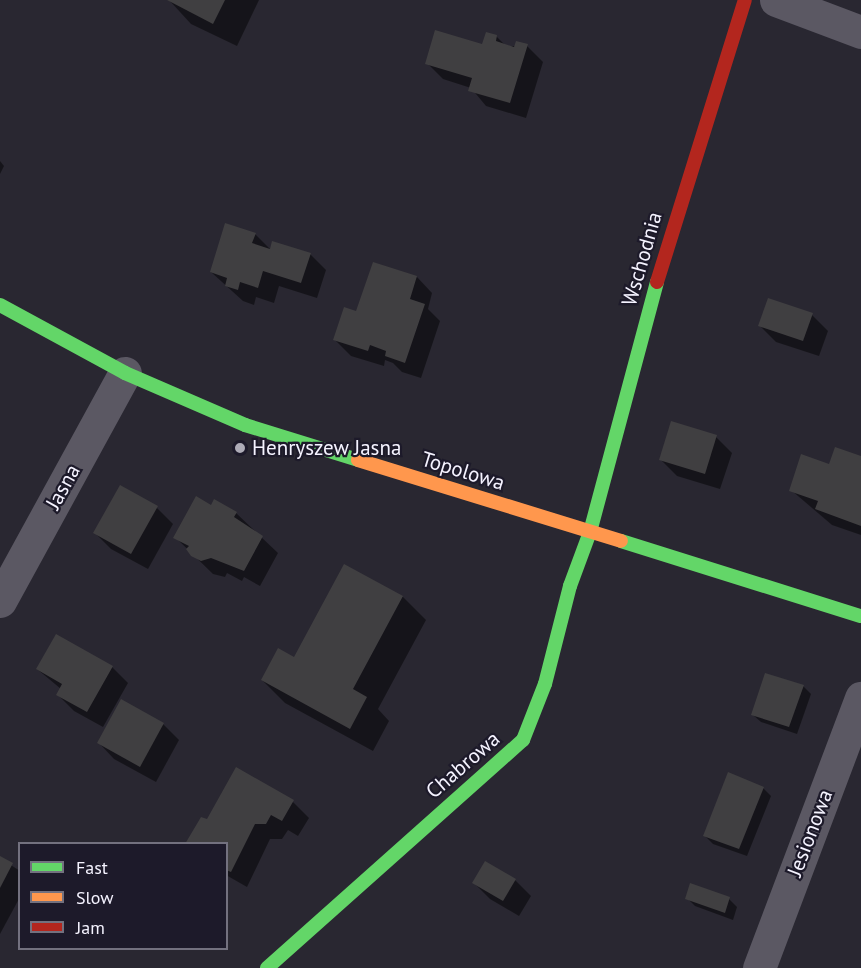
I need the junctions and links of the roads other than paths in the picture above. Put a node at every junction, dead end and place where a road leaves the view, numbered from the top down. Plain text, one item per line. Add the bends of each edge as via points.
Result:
1 (745, 0) edge
2 (776, 0) edge
3 (861, 32) edge
4 (0, 304) edge
5 (125, 373) junction
6 (590, 532) junction
7 (0, 601) edge
8 (861, 616) edge
9 (861, 698) edge
10 (267, 968) edge
11 (759, 968) edge

1 - 6 street, Wschodnia via 665,251
2 - 3 street
4 - 5 street, Topolowa
5 - 6 street, Topolowa via 255,429
5 - 7 street, Jasna
6 - 8 street, Topolowa
6 - 10 street, Chabrowa via 570,586 545,684 523,740
9 - 11 street, Jesionowa

